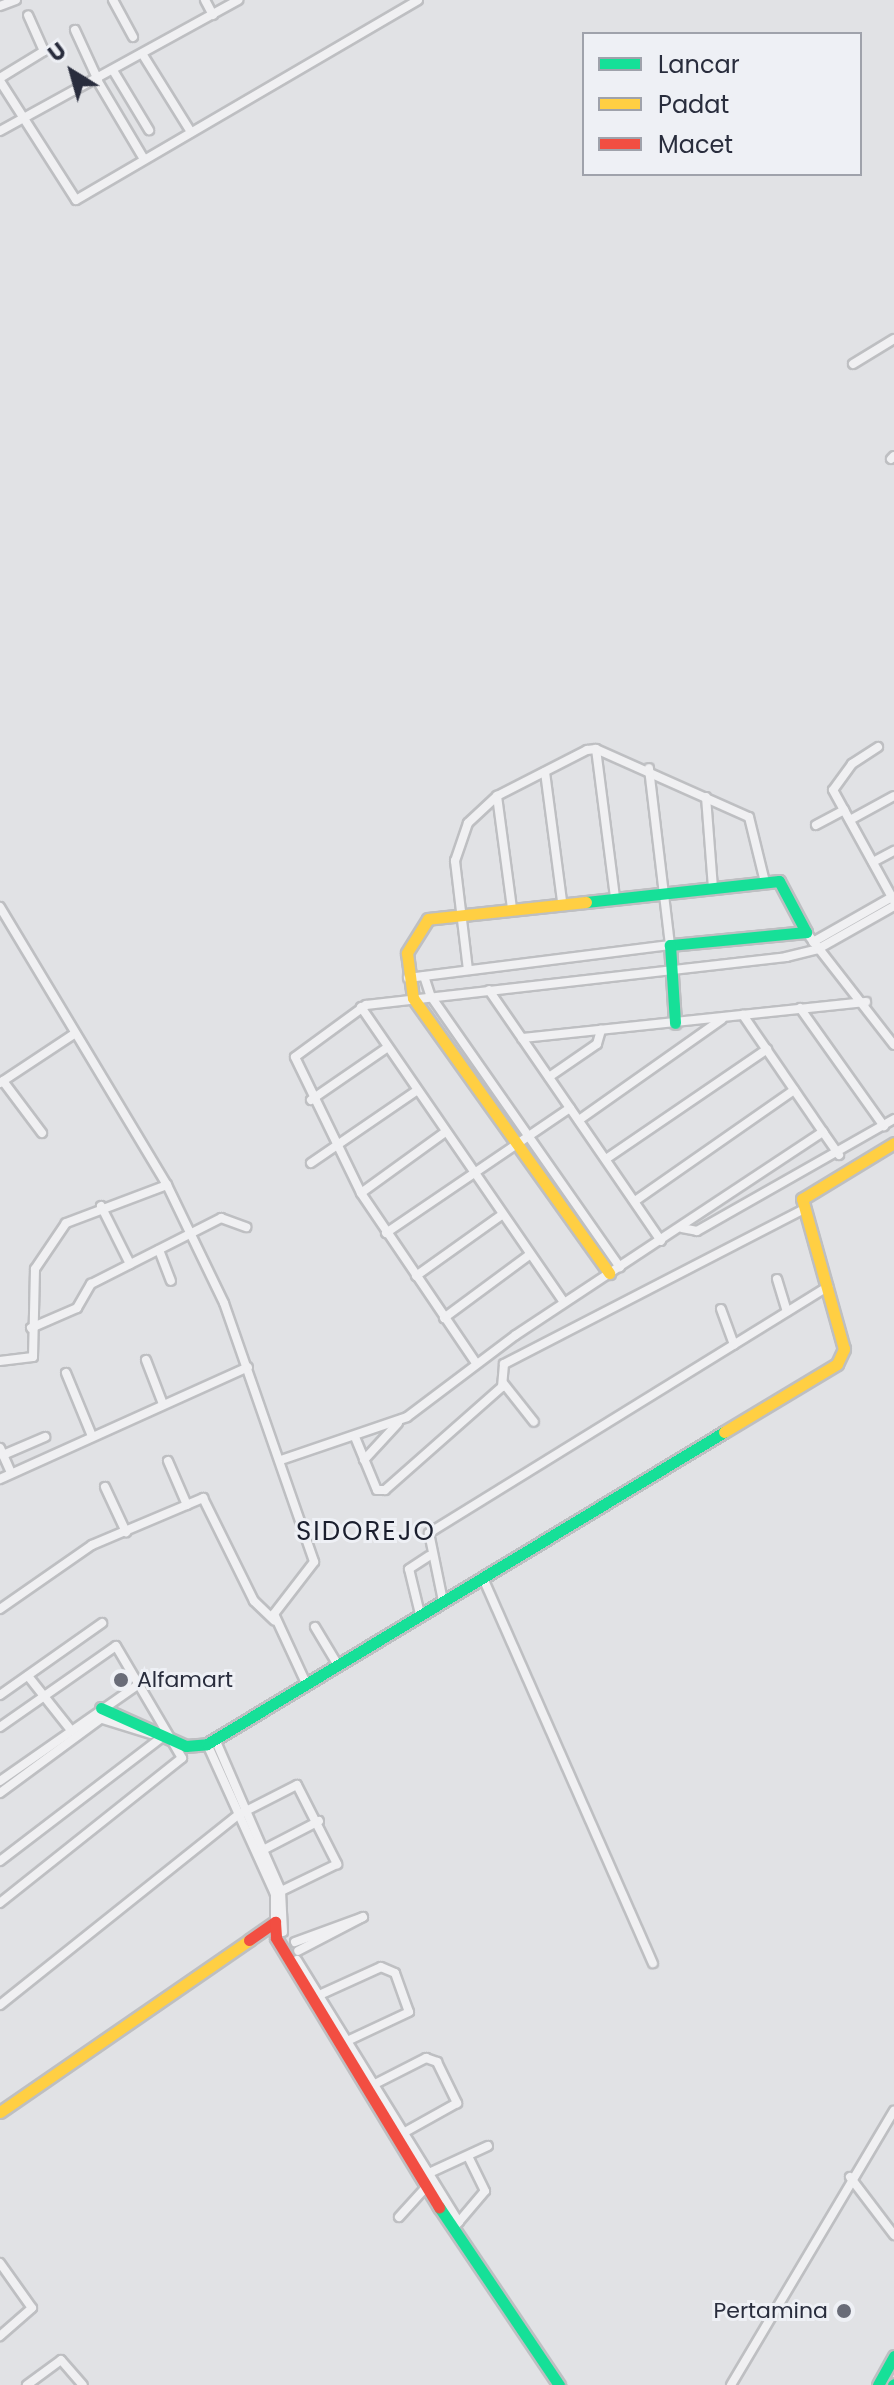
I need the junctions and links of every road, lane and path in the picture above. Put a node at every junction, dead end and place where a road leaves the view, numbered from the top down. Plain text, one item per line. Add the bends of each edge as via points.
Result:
1 (16, 0) edge
2 (113, 0) edge
3 (205, 0) edge
4 (238, 0) edge
5 (418, 0) edge
6 (0, 6) edge
7 (28, 15) dead end
8 (213, 15) junction
9 (75, 30) dead end
10 (133, 37) dead end
11 (143, 55) junction
12 (114, 72) junction
13 (0, 80) edge
14 (98, 80) junction
15 (23, 120) junction
16 (149, 130) dead end
17 (0, 131) edge
18 (191, 132) junction
19 (144, 159) junction
20 (894, 339) edge
21 (853, 364) dead end
22 (878, 747) dead end
23 (596, 749) junction
24 (649, 768) junction
25 (545, 772) junction
26 (497, 796) junction
27 (894, 796) edge
28 (706, 797) junction
29 (844, 810) junction
30 (850, 820) junction
31 (816, 825) dead end
32 (894, 851) edge
33 (873, 862) junction
34 (765, 882) junction
35 (713, 889) junction
36 (665, 893) junction
37 (615, 897) junction
38 (893, 901) edge
39 (562, 902) junction
40 (0, 907) edge
41 (512, 908) junction
42 (463, 915) junction
43 (813, 941) junction
44 (670, 945) junction
45 (672, 968) junction
46 (468, 970) junction
47 (424, 976) junction
48 (408, 978) junction
49 (489, 990) junction
50 (430, 995) junction
51 (413, 998) junction
52 (866, 1002) junction
53 (361, 1007) junction
54 (800, 1008) junction
55 (743, 1015) junction
56 (724, 1017) junction
57 (675, 1023) junction
58 (601, 1030) junction
59 (74, 1034) junction
60 (522, 1038) junction
61 (894, 1045) edge
62 (388, 1047) junction
63 (767, 1049) junction
64 (549, 1077) junction
65 (2, 1082) edge
66 (794, 1090) junction
67 (416, 1091) junction
68 (311, 1100) junction
69 (570, 1108) junction
70 (894, 1119) edge
71 (579, 1120) junction
72 (884, 1126) junction
73 (823, 1132) junction
74 (42, 1133) dead end
75 (444, 1133) junction
76 (524, 1141) junction
77 (894, 1143) edge
78 (335, 1146) junction
79 (839, 1155) junction
80 (606, 1159) junction
81 (311, 1163) dead end
82 (473, 1174) junction
83 (165, 1183) junction
84 (361, 1193) junction
85 (635, 1201) junction
86 (101, 1206) junction
87 (803, 1210) junction
88 (500, 1216) junction
89 (246, 1227) dead end
90 (682, 1228) junction
91 (192, 1233) junction
92 (386, 1233) junction
93 (661, 1241) junction
94 (159, 1250) junction
95 (529, 1255) junction
96 (130, 1264) junction
97 (614, 1270) junction
98 (416, 1276) junction
99 (777, 1279) dead end
100 (171, 1281) dead end
101 (828, 1287) junction
102 (564, 1302) junction
103 (721, 1309) dead end
104 (787, 1312) junction
105 (444, 1318) junction
106 (31, 1328) junction
107 (734, 1345) junction
108 (497, 1348) junction
109 (146, 1360) dead end
110 (0, 1361) edge
111 (476, 1363) junction
112 (504, 1364) junction
113 (248, 1367) junction
114 (66, 1373) dead end
115 (504, 1384) junction
116 (163, 1404) junction
117 (399, 1420) junction
118 (534, 1422) dead end
119 (92, 1436) junction
120 (45, 1437) dead end
121 (355, 1437) junction
122 (1, 1451) edge
123 (281, 1460) junction
124 (364, 1460) junction
125 (168, 1461) dead end
126 (11, 1473) junction
127 (0, 1479) edge
128 (105, 1487) dead end
129 (187, 1505) junction
130 (126, 1532) junction
131 (429, 1556) junction
132 (483, 1578) junction
133 (443, 1601) junction
134 (0, 1608) edge
135 (420, 1614) junction
136 (274, 1620) junction
137 (102, 1623) dead end
138 (315, 1627) dead end
139 (336, 1662) junction
140 (28, 1676) junction
141 (305, 1681) junction
142 (142, 1682) junction
143 (0, 1695) edge
144 (44, 1696) junction
145 (100, 1713) junction
146 (0, 1727) edge
147 (70, 1729) junction
148 (161, 1738) junction
149 (60, 1742) junction
150 (201, 1744) junction
151 (0, 1781) edge
152 (0, 1793) edge
153 (241, 1813) junction
154 (319, 1821) junction
155 (263, 1850) junction
156 (0, 1861) edge
157 (0, 1886) edge
158 (278, 1893) junction
159 (8, 1894) junction
160 (0, 1903) edge
161 (278, 1928) junction
162 (295, 1955) junction
163 (653, 1963) dead end
164 (314, 1997) junction
165 (0, 2005) edge
166 (347, 2041) junction
167 (370, 2087) junction
168 (894, 2111) edge
169 (0, 2112) edge
170 (405, 2132) junction
171 (488, 2146) dead end
172 (468, 2156) junction
173 (850, 2177) junction
174 (427, 2178) junction
175 (399, 2217) dead end
176 (456, 2225) junction
177 (894, 2235) edge
178 (0, 2263) edge
179 (0, 2336) edge
180 (894, 2356) edge
181 (27, 2385) edge
182 (83, 2385) edge
183 (559, 2385) edge
184 (731, 2385) edge
185 (878, 2385) edge

1 - 6 street
2 - 10 street
3 - 8 street
4 - 8 street
5 - 18 street
7 - 13 street via 44,51
8 - 11 street
9 - 14 street
11 - 12 street
11 - 18 street
12 - 14 street
12 - 16 street
13 - 15 street
14 - 15 street
14 - 19 street
15 - 17 street
15 - 19 street via 73,200
18 - 19 street
20 - 21 street
22 - 29 street via 852,764 834,787
23 - 24 street
23 - 25 street
23 - 37 street
24 - 28 street
24 - 36 street
25 - 26 street
25 - 39 street
26 - 41 street
26 - 42 street via 471,818 458,845
27 - 30 street
28 - 34 street via 752,821
28 - 35 street
29 - 30 street
29 - 31 street
30 - 33 street
32 - 33 street
33 - 38 street
34 - 35 main road
34 - 43 main road via 781,883
35 - 36 main road
36 - 37 main road
36 - 44 street
37 - 39 main road
38 - 43 street
39 - 41 main road
40 - 59 street
41 - 42 main road
42 - 46 street
42 - 48 main road via 424,922 407,953
43 - 44 main road
43 - 45 street
43 - 52 street
44 - 45 main road
44 - 46 street
45 - 49 street
45 - 57 main road
46 - 47 street
47 - 48 street
47 - 50 street
48 - 51 main road
49 - 50 street
49 - 60 street
50 - 51 street
50 - 76 street
51 - 53 street
51 - 76 main road
52 - 54 street
52 - 61 street
53 - 62 street
53 - 68 street via 295,1057
54 - 55 street
54 - 72 street
55 - 56 street
55 - 63 street
56 - 57 street
56 - 71 street
57 - 58 street
58 - 60 street
58 - 64 street via 597,1044
59 - 65 street
59 - 83 street
60 - 64 street
62 - 67 street
62 - 68 street
63 - 66 street
63 - 80 street
64 - 69 street
65 - 74 street
66 - 73 street
66 - 85 street
67 - 75 street
67 - 78 street
68 - 78 street
69 - 71 street
69 - 76 street
70 - 72 street
71 - 80 street
72 - 79 street
73 - 79 street
73 - 90 street
75 - 82 street
75 - 84 street
76 - 82 street
76 - 97 main road
77 - 87 main road via 809,1192
78 - 81 street
78 - 84 street
79 - 90 street via 697,1231
80 - 85 street
82 - 88 street
82 - 92 street
83 - 86 street
83 - 91 street
84 - 92 street
85 - 93 street
86 - 96 street
86 - 106 street via 66,1223 44,1251
87 - 101 main road
87 - 112 street
88 - 95 street
88 - 98 street
89 - 91 street via 221,1218
90 - 93 street
91 - 94 street
91 - 113 street
92 - 98 street
93 - 97 street
94 - 96 street
94 - 100 street
95 - 102 street
95 - 105 street
96 - 106 street via 91,1284 71,1312
97 - 102 street
98 - 105 street
99 - 104 street
101 - 104 street
101 - 132 main road via 844,1349 837,1364
102 - 108 street
103 - 107 street
104 - 107 street
105 - 111 street
106 - 110 street via 26,1357
107 - 131 street via 429,1533
108 - 111 street
108 - 112 street
109 - 116 street
111 - 117 street
112 - 115 street
113 - 116 street
113 - 123 street
114 - 119 street
115 - 118 street
115 - 124 street via 385,1490 377,1490
116 - 119 street
117 - 121 street
117 - 124 street
119 - 126 street
120 - 122 street
121 - 123 street
121 - 124 street
122 - 126 street
123 - 136 street via 314,1562
125 - 129 street
126 - 127 street
128 - 130 street
129 - 130 street
129 - 136 street via 205,1498 254,1601
130 - 134 street via 89,1547
131 - 133 street
131 - 135 street via 409,1569
132 - 133 main road
132 - 163 street
133 - 135 main road
135 - 139 main road
136 - 141 street
137 - 140 street
138 - 139 street
139 - 141 main road
140 - 143 street
140 - 144 street
141 - 150 main road
142 - 144 street via 116,1646
142 - 145 street
142 - 148 street
144 - 146 street
144 - 147 street
145 - 147 street
145 - 148 main road
145 - 149 street
147 - 149 street
148 - 150 main road
148 - 156 street
148 - 159 street via 180,1762
149 - 151 street
149 - 152 street
150 - 153 street
153 - 154 street via 297,1785
153 - 155 street
153 - 158 street
153 - 165 street
154 - 155 street
154 - 158 street via 337,1864
155 - 158 street
157 - 159 street
158 - 161 street
159 - 160 street
161 - 162 main road
161 - 162 street
161 - 169 main road
162 - 162 street via 363,1917
162 - 164 main road
164 - 166 street
164 - 166 street via 381,1967 395,1973 409,2012
164 - 167 main road
166 - 167 street
167 - 170 street
167 - 170 street via 426,2058 437,2062 457,2103
167 - 174 main road
168 - 173 street
170 - 174 street
171 - 172 street
172 - 174 street
172 - 176 street via 485,2191
173 - 177 street
173 - 184 street
174 - 175 street
174 - 176 main road
176 - 183 main road
178 - 179 street via 32,2308
180 - 185 main road
181 - 182 street via 61,2360

